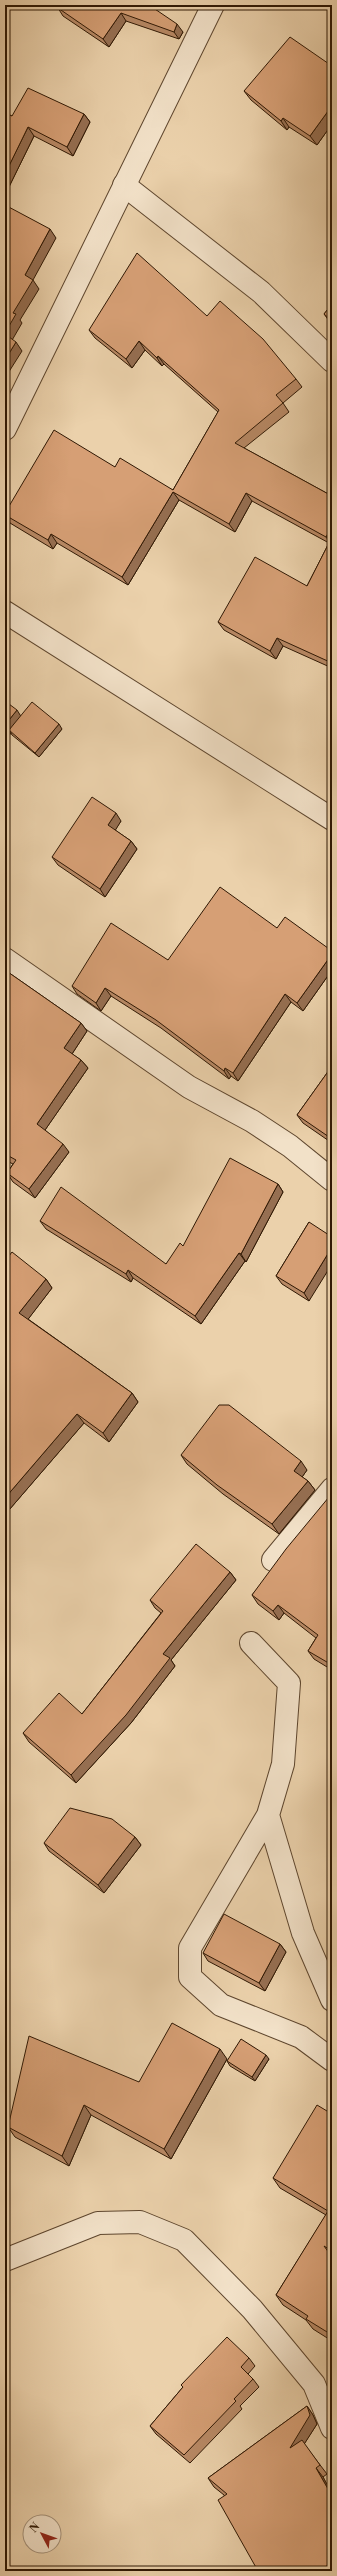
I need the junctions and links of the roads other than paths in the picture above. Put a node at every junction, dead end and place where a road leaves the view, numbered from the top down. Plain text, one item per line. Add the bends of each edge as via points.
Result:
1 (213, 5) edge
2 (124, 185) junction
3 (332, 361) edge
4 (5, 429) edge
5 (5, 612) edge
6 (332, 819) edge
7 (7, 964) edge
8 (332, 1180) edge
9 (332, 1489) edge
10 (273, 1560) dead end
11 (251, 1644) dead end
12 (268, 1815) junction
13 (332, 2000) edge
14 (332, 2060) edge
15 (5, 2260) edge
16 (332, 2428) edge

1 - 2 street
2 - 3 street via 261,292
2 - 4 street
5 - 6 street
7 - 8 street via 189,1087 252,1121 290,1146
9 - 10 street
11 - 12 street via 289,1683 283,1764
12 - 13 street via 303,1932
12 - 14 street via 190,1948 190,1977 221,2005 301,2037
15 - 16 street via 98,2223 140,2222 184,2240 252,2309 314,2384

